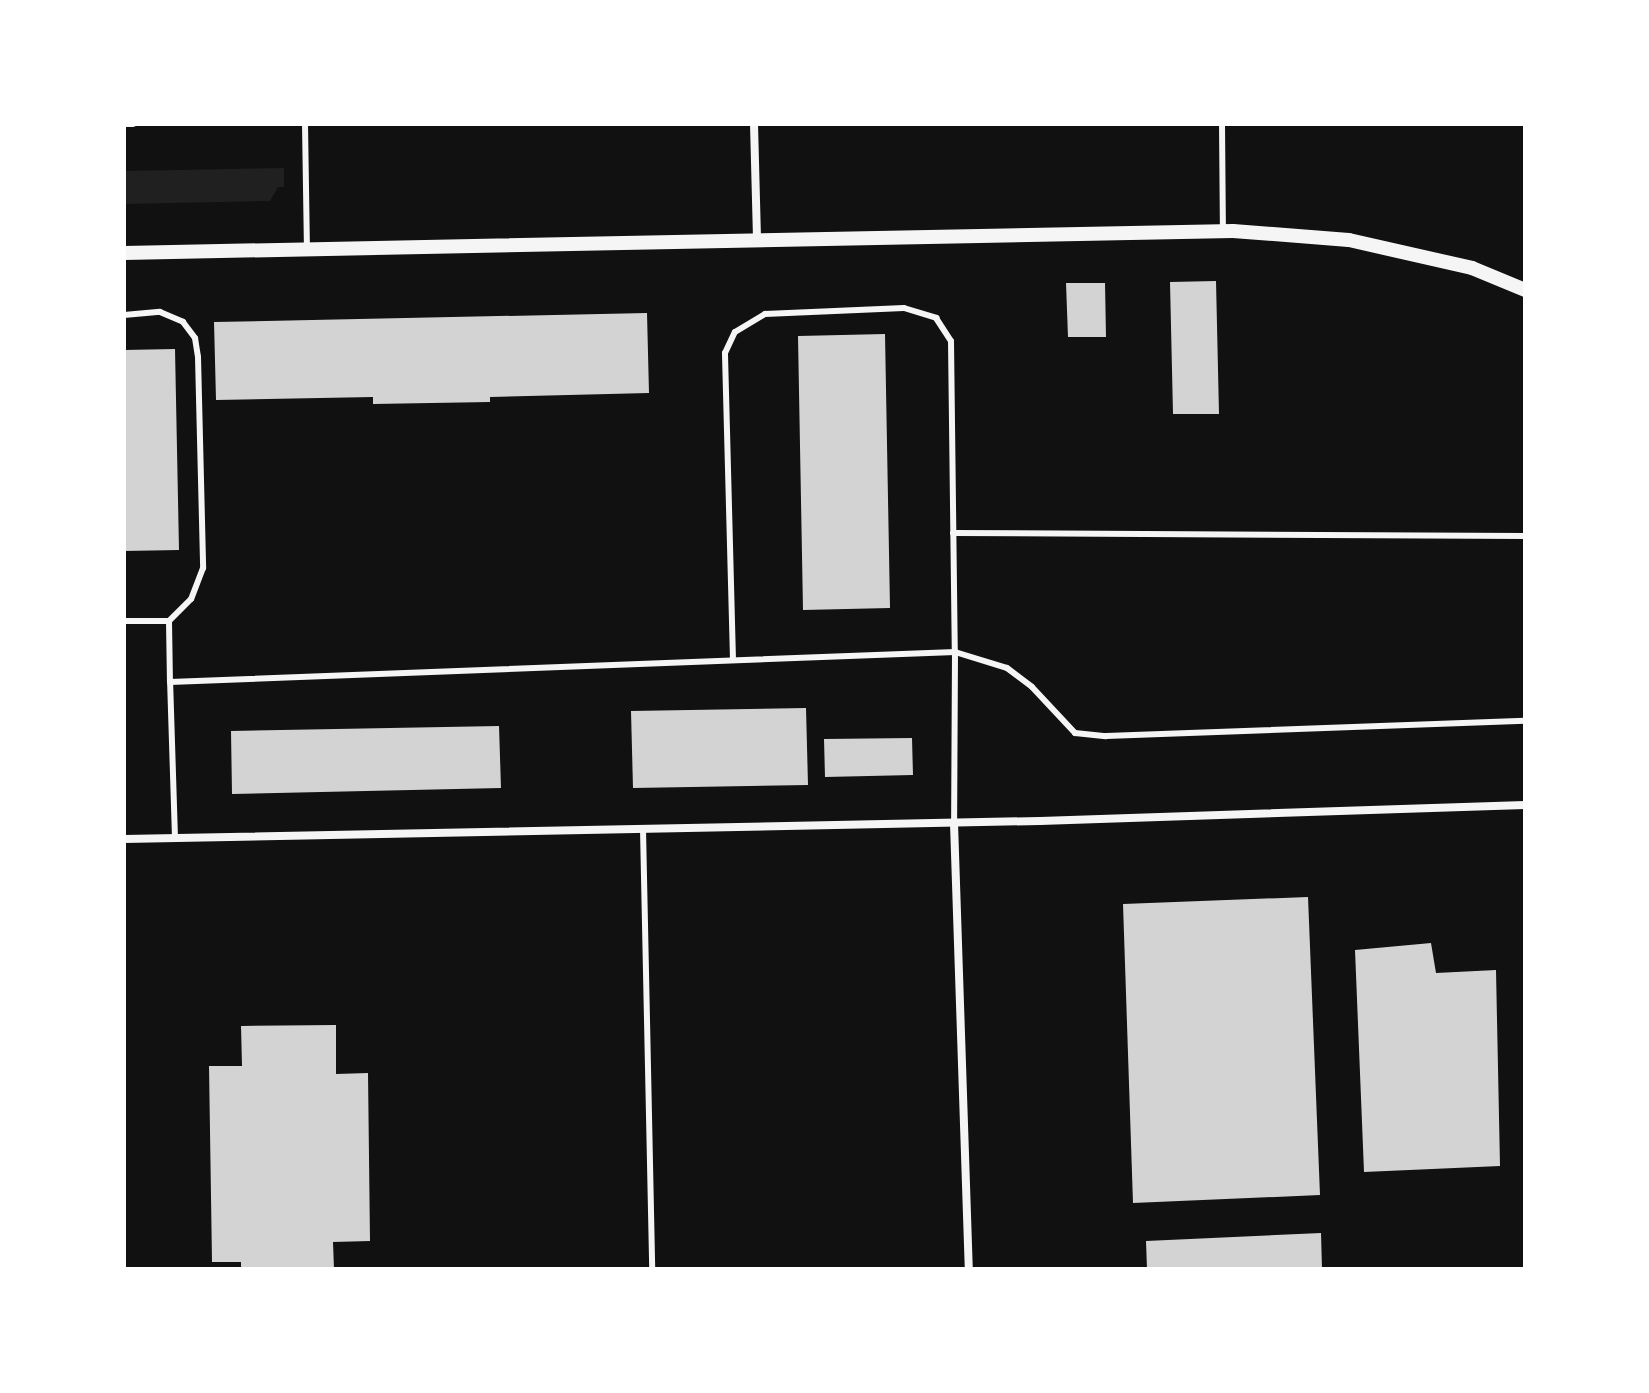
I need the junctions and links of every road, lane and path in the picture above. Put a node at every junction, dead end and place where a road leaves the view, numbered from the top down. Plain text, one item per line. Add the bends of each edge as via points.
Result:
1 (124, 124) edge
2 (133, 124) edge
3 (305, 124) edge
4 (754, 124) edge
5 (1222, 124) edge
6 (1223, 232) junction
7 (757, 238) junction
8 (307, 250) junction
9 (124, 253) edge
10 (1525, 290) edge
11 (124, 315) edge
12 (953, 533) junction
13 (1525, 536) edge
14 (124, 621) edge
15 (169, 621) junction
16 (955, 652) junction
17 (733, 660) junction
18 (170, 682) junction
19 (1525, 721) edge
20 (1525, 805) edge
21 (954, 823) junction
22 (643, 829) junction
23 (175, 838) junction
24 (124, 839) edge
25 (652, 1269) edge
26 (969, 1269) edge

1 - 2 lane
3 - 8 lane
4 - 7 street
5 - 6 lane
6 - 7 street
6 - 10 street via 1349,240 1472,268
7 - 8 street
8 - 9 street
11 - 15 lane via 160,312 183,322 195,338 198,357 203,568 191,599
12 - 13 lane
12 - 16 lane
12 - 17 lane via 951,341 936,318 904,308 765,314 735,332 725,353
14 - 15 lane
15 - 18 lane
16 - 17 lane
16 - 19 lane via 1007,668 1075,733
16 - 21 lane
17 - 18 lane
18 - 23 lane
20 - 21 street
21 - 22 street
21 - 26 street
22 - 23 street
22 - 25 lane
23 - 24 street

